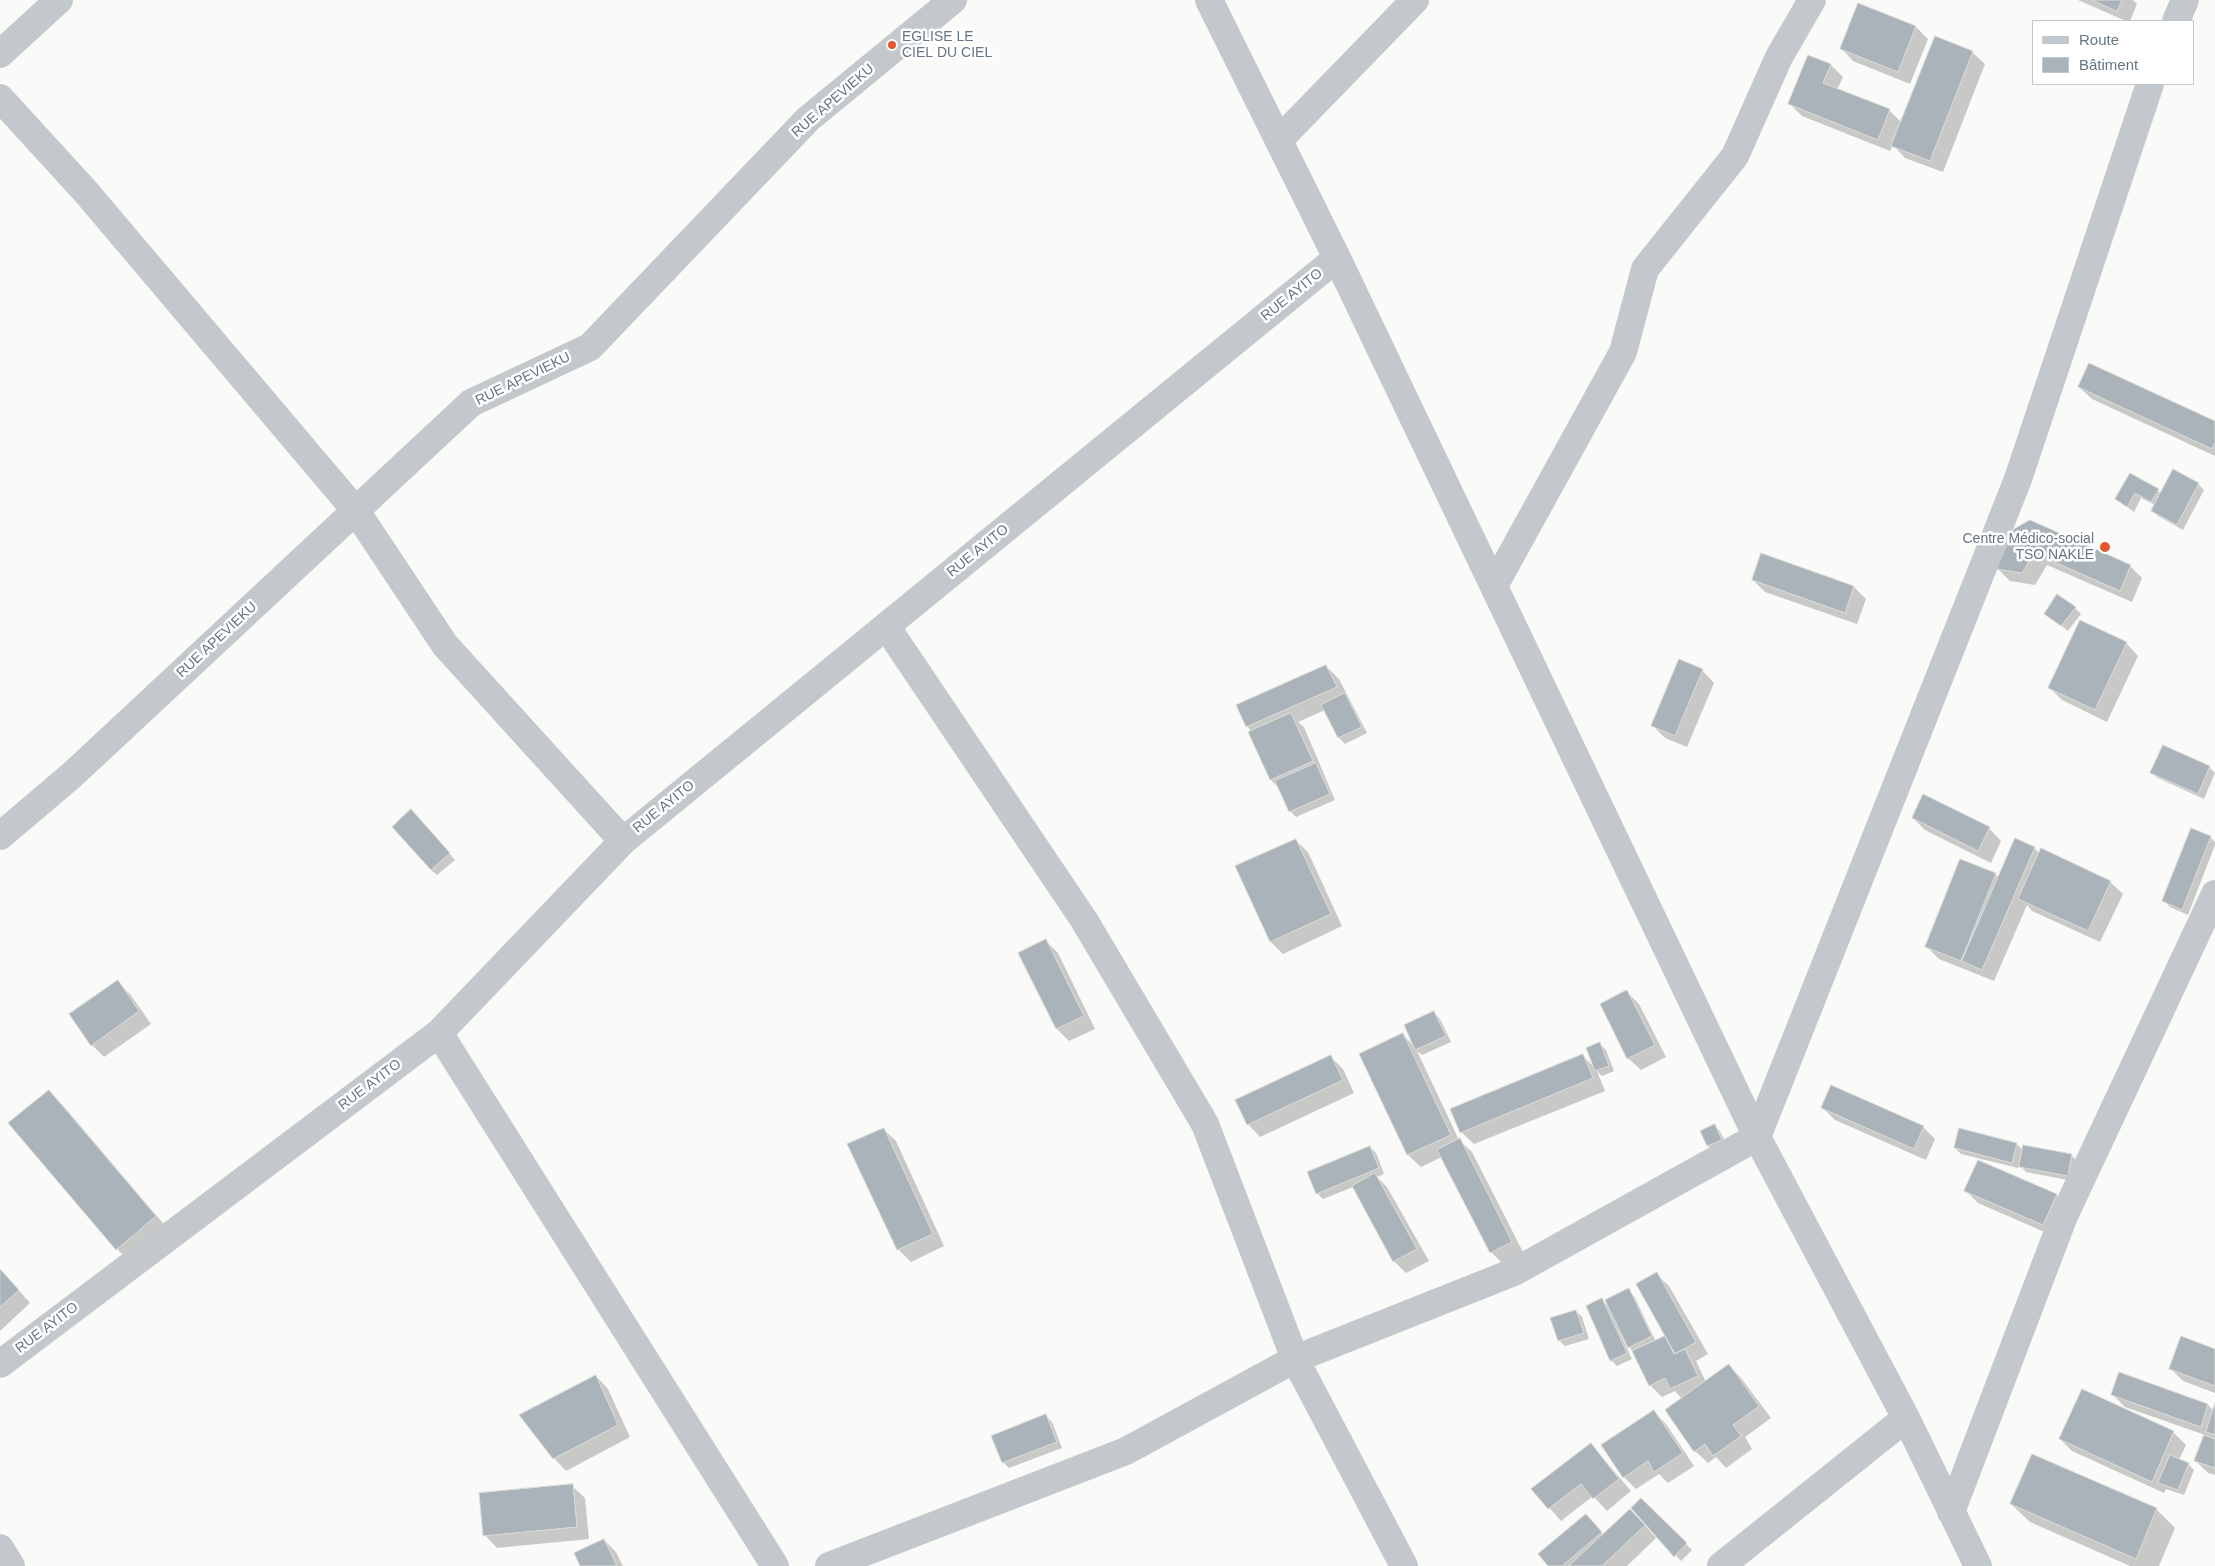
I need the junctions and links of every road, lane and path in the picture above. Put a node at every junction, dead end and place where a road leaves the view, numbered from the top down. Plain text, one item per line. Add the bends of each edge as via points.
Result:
1 (59, 0) edge
2 (953, 0) edge
3 (1209, 0) edge
4 (1415, 0) edge
5 (1812, 0) edge
6 (2185, 0) edge
7 (2176, 20) edge
8 (0, 54) edge
9 (2150, 85) edge
10 (0, 98) edge
11 (1279, 140) junction
12 (1337, 258) junction
13 (356, 511) junction
14 (1494, 586) junction
15 (886, 626) junction
16 (0, 836) edge
17 (623, 841) junction
18 (2215, 894) edge
19 (439, 1033) junction
20 (1757, 1137) junction
21 (1295, 1359) junction
22 (0, 1364) edge
23 (1906, 1418) junction
24 (1951, 1512) junction
25 (0, 1548) edge
26 (12, 1566) edge
27 (775, 1566) edge
28 (829, 1566) edge
29 (1404, 1566) edge
30 (1721, 1566) edge
31 (1978, 1566) edge

1 - 8 street
2 - 13 street, RUE APEVIEKU via 808,120 590,347 471,403
3 - 11 street
4 - 11 street
5 - 14 street via 1779,57 1735,156 1645,269 1623,352
6 - 7 street
9 - 20 street via 2018,479
10 - 13 street via 86,192
11 - 12 street
12 - 14 street
12 - 15 street, RUE AYITO
13 - 16 street, RUE APEVIEKU via 72,775
13 - 17 street via 445,645
14 - 20 street
15 - 17 street, RUE AYITO
15 - 21 street via 1084,920 1205,1124
17 - 19 street, RUE AYITO
18 - 24 street via 2064,1216
19 - 22 street, RUE AYITO
19 - 27 street
20 - 21 street via 1514,1272
20 - 23 street
21 - 28 street via 1126,1451
21 - 29 street
23 - 24 street
23 - 30 street
24 - 31 street
25 - 26 street

